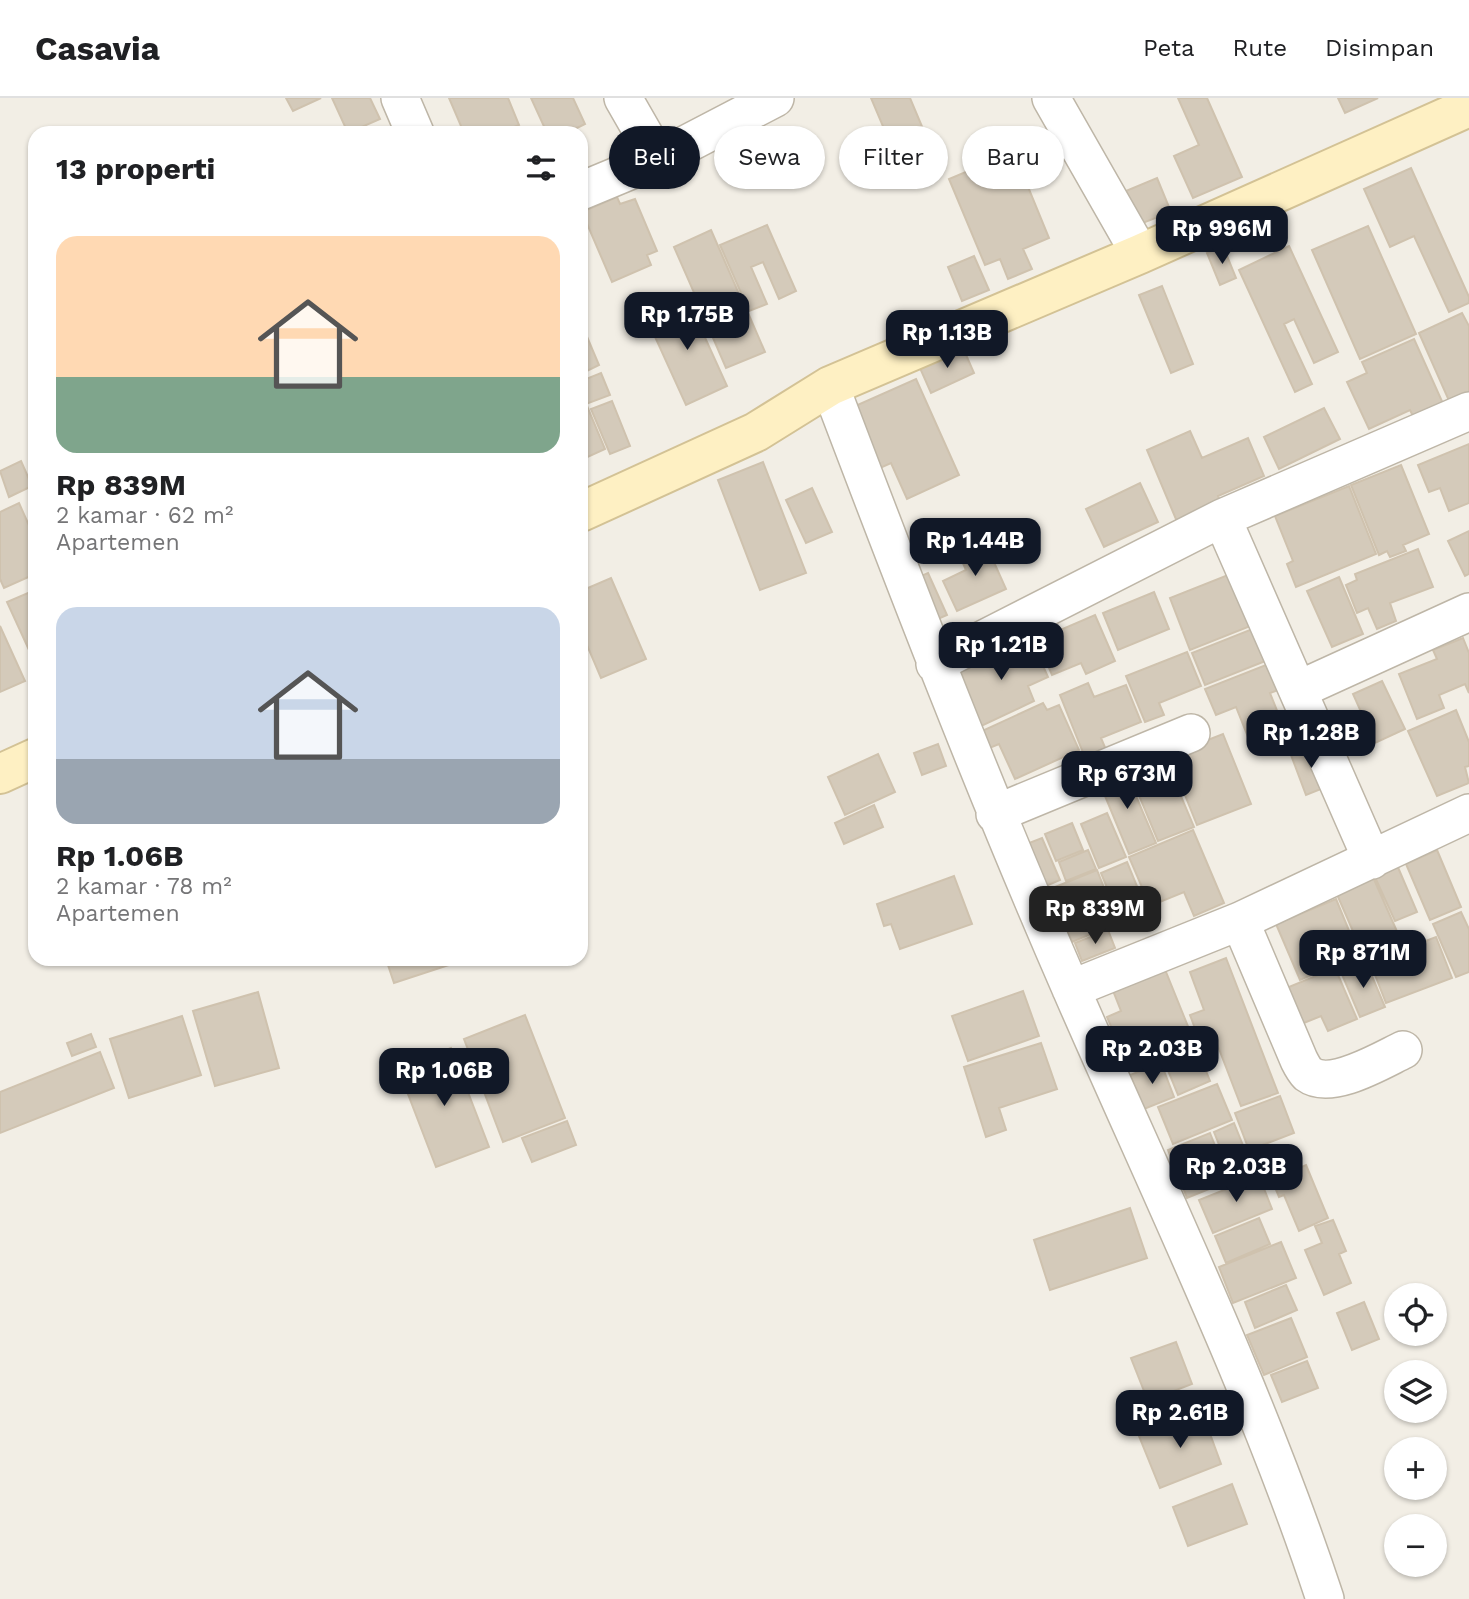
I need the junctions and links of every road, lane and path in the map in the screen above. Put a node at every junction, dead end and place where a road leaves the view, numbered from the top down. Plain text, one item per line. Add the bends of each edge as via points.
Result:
1 (400, 98) edge
2 (622, 98) edge
3 (775, 98) edge
4 (1051, 98) edge
5 (1469, 107) edge
6 (412, 126) edge
7 (639, 126) edge
8 (700, 137) edge
9 (609, 180) edge
10 (588, 188) edge
11 (1140, 254) junction
12 (830, 386) junction
13 (1469, 411) edge
14 (588, 509) edge
15 (1222, 517) junction
16 (1469, 612) edge
17 (935, 664) junction
18 (1298, 690) junction
19 (1191, 733) dead end
20 (28, 761) edge
21 (0, 774) edge
22 (1469, 813) edge
23 (995, 814) junction
24 (1372, 860) junction
25 (1240, 921) junction
26 (1071, 989) junction
27 (1403, 1050) dead end
28 (1325, 1599) edge

1 - 6 street
2 - 7 street
3 - 8 street
4 - 11 street
5 - 11 main road
9 - 10 street
11 - 12 main road
12 - 14 main road via 756,432
12 - 17 street
13 - 15 street
15 - 17 street
15 - 18 street
16 - 18 street
17 - 23 street
18 - 24 street
19 - 23 street
20 - 21 main road
22 - 24 street
23 - 26 street
24 - 25 street
25 - 26 street
25 - 27 street via 1308,1074 1323,1079 1343,1077
26 - 28 street via 1249,1398 1298,1517

